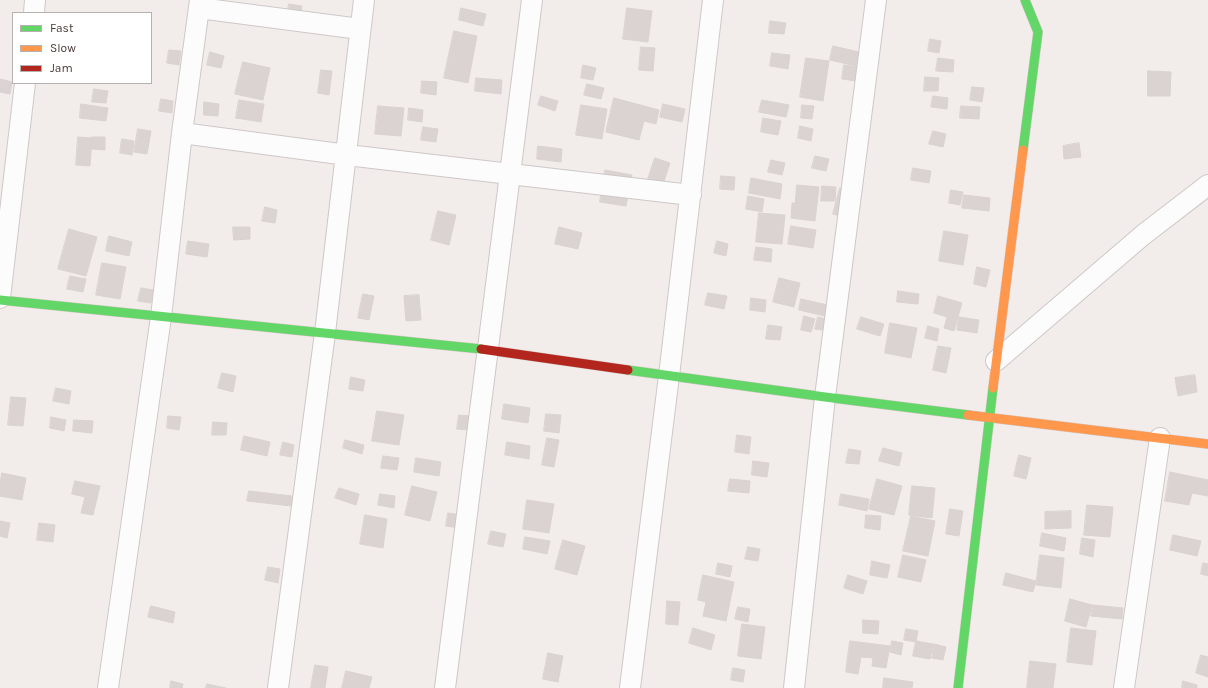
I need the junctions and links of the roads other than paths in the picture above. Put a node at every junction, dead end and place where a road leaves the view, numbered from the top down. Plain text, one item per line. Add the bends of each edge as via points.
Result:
1 (35, 0) edge
2 (364, 0) edge
3 (532, 0) edge
4 (713, 0) edge
5 (876, 0) edge
6 (1025, 0) edge
7 (200, 4) edge
8 (34, 12) edge
9 (360, 29) junction
10 (25, 84) edge
11 (182, 133) junction
12 (347, 155) junction
13 (510, 175) junction
14 (1208, 185) edge
15 (691, 195) junction
16 (0, 299) edge
17 (161, 317) junction
18 (325, 333) junction
19 (488, 350) junction
20 (996, 361) junction
21 (669, 376) junction
22 (825, 396) junction
23 (989, 417) junction
24 (1160, 438) junction
25 (1208, 444) edge
26 (108, 688) edge
27 (278, 688) edge
28 (445, 688) edge
29 (630, 688) edge
30 (794, 688) edge
31 (958, 688) edge
32 (1124, 688) edge

1 - 8 street
2 - 9 street
3 - 13 street
4 - 15 street
5 - 22 street
6 - 20 street via 1038,32
7 - 9 street
7 - 11 street
9 - 12 street
10 - 16 street
11 - 12 street
11 - 17 street
12 - 13 street
12 - 18 street
13 - 15 street
13 - 19 street
14 - 20 street via 1143,234
15 - 21 street
16 - 17 street
17 - 18 street
17 - 26 street
18 - 19 street
18 - 27 street
19 - 21 street
19 - 28 street
20 - 23 street
21 - 22 street
21 - 29 street
22 - 23 street
22 - 30 street
23 - 24 street
23 - 31 street
24 - 25 street
24 - 32 street

